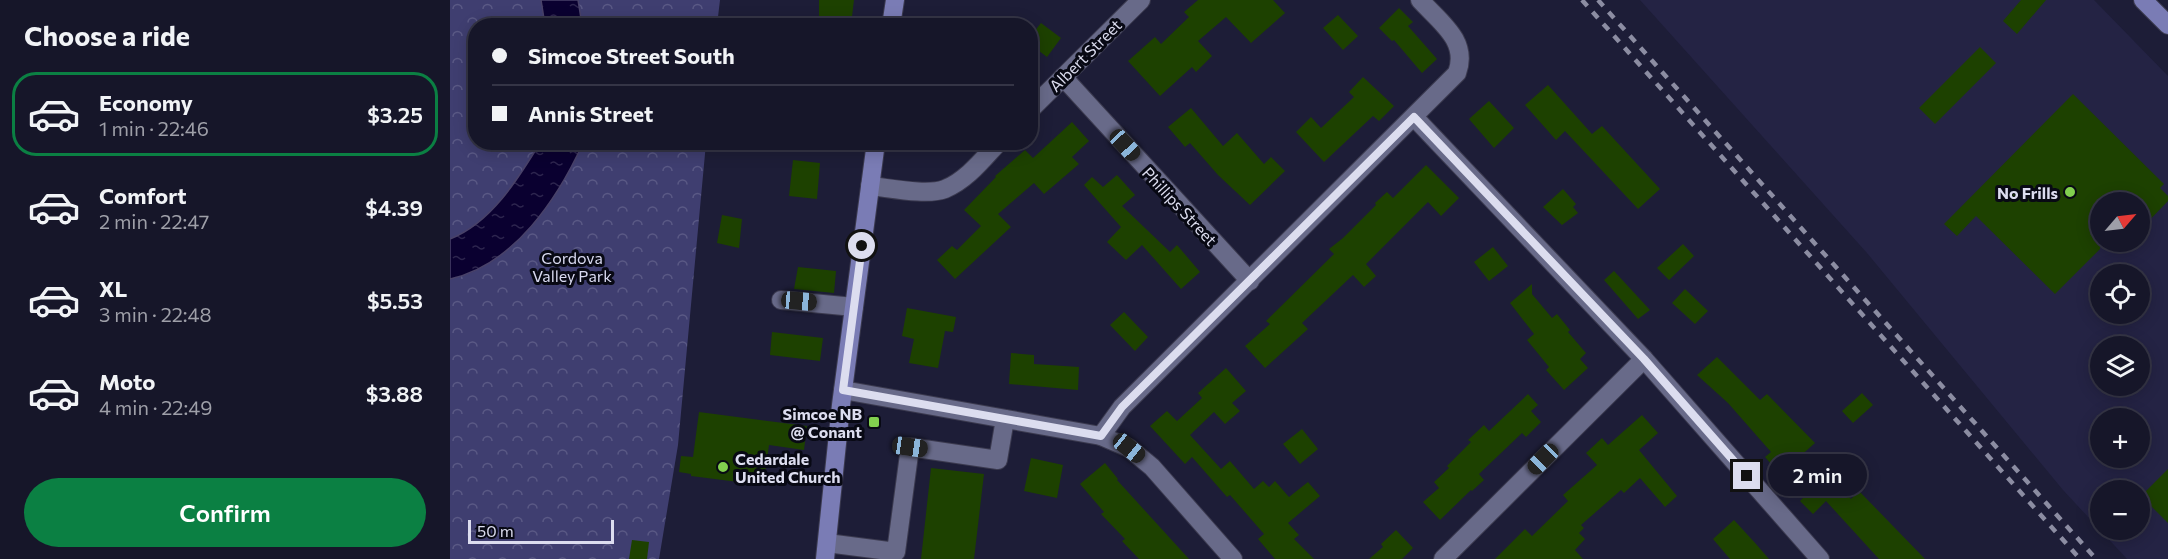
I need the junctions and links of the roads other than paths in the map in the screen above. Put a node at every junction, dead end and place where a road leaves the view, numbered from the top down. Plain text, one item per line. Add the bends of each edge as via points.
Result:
1 (895, 0) edge
2 (1141, 0) edge
3 (1420, 0) edge
4 (2143, 0) edge
5 (892, 18) edge
6 (2167, 23) edge
7 (1062, 77) junction
8 (1038, 102) edge
9 (1414, 117) junction
10 (875, 150) edge
11 (991, 150) edge
12 (870, 186) junction
13 (1250, 281) junction
14 (781, 300) dead end
15 (854, 307) junction
16 (1644, 359) junction
17 (843, 390) junction
18 (1005, 419) junction
19 (1101, 436) junction
20 (826, 551) edge
21 (1233, 559) edge
22 (1443, 559) edge
23 (1821, 559) edge

1 - 5 main road
2 - 7 street, Albert Street
3 - 9 street via 1454,36 1461,50 1461,64
4 - 6 main road
7 - 8 street, Albert Street
7 - 13 street, Phillips Street
9 - 13 street
9 - 16 street
10 - 12 main road
11 - 12 street via 967,176 944,189
12 - 15 main road
13 - 19 street via 1122,407
14 - 15 street
15 - 17 main road
16 - 22 street
16 - 23 street
17 - 18 street
17 - 20 main road
18 - 19 street
18 - 20 street via 998,460 910,447 896,552
19 - 21 street via 1129,448 1152,467

